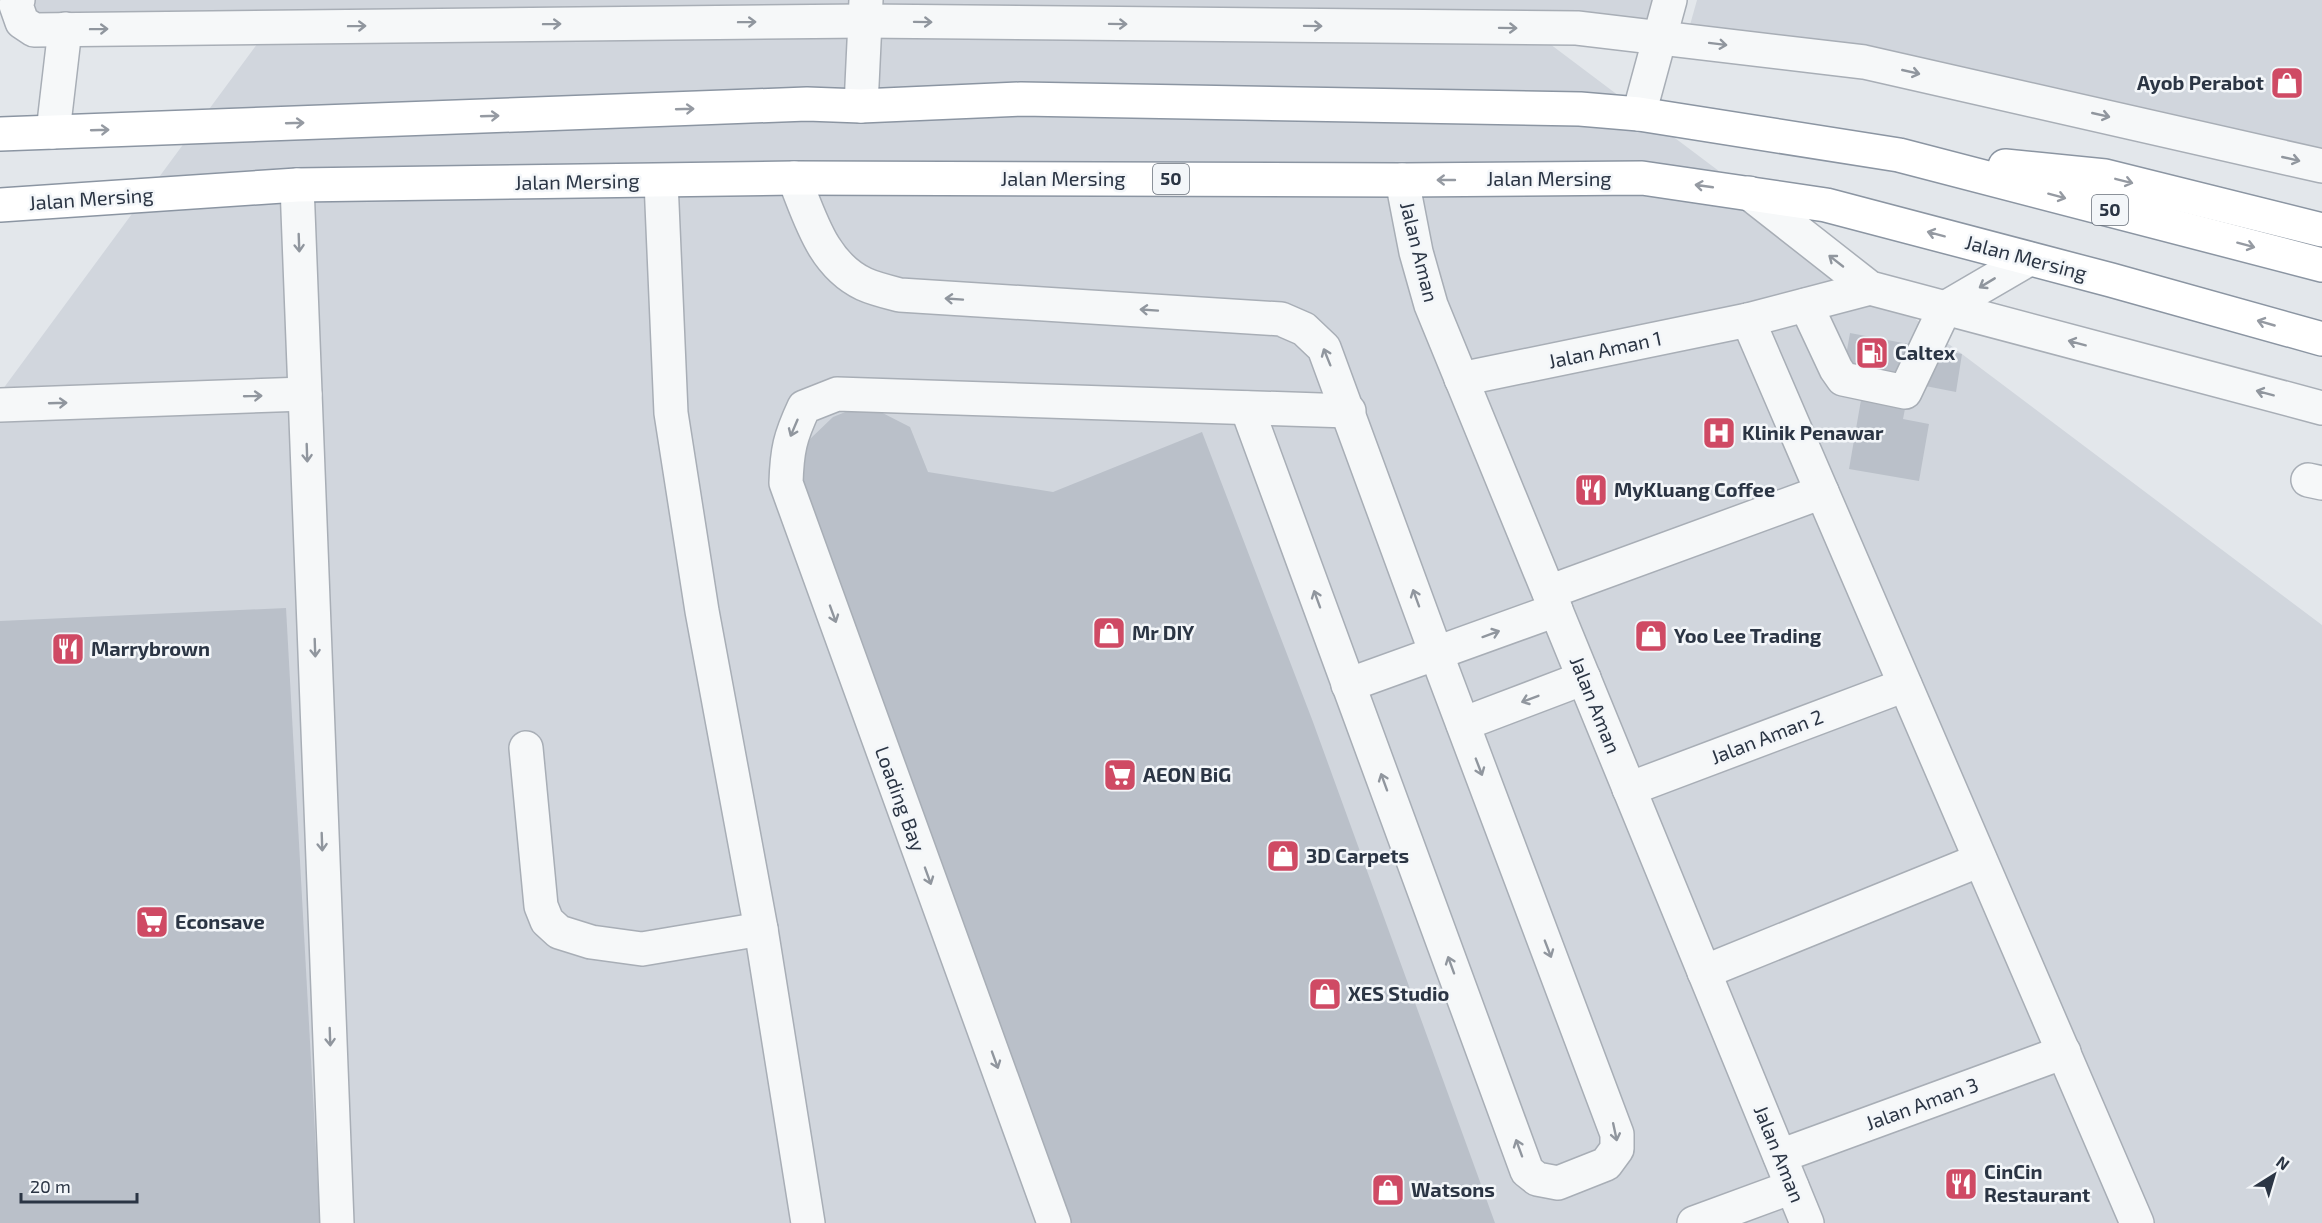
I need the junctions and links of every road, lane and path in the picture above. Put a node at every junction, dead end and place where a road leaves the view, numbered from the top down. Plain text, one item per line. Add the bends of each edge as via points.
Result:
1 (18, 0) edge
2 (1670, 0) edge
3 (865, 10) edge
4 (315, 13) edge
5 (65, 29) junction
6 (1660, 38) junction
7 (861, 106) junction
8 (1639, 114) junction
9 (53, 132) junction
10 (0, 134) edge
11 (1899, 155) junction
12 (2322, 166) edge
13 (794, 178) junction
14 (1402, 180) junction
15 (661, 181) junction
16 (297, 185) junction
17 (1749, 193) junction
18 (0, 205) edge
19 (2322, 230) edge
20 (2029, 258) junction
21 (2322, 265) edge
22 (1870, 288) junction
23 (1806, 305) junction
24 (1945, 308) junction
25 (1748, 320) junction
26 (2322, 339) edge
27 (1461, 379) junction
28 (305, 394) junction
29 (0, 405) edge
30 (1247, 408) junction
31 (2322, 408) edge
32 (1349, 411) junction
33 (1822, 492) junction
34 (1552, 601) junction
35 (1436, 653) junction
36 (1584, 678) junction
37 (1348, 685) junction
38 (1905, 685) junction
39 (1463, 724) junction
40 (526, 748) dead end
41 (1629, 789) junction
42 (1980, 860) junction
43 (761, 929) junction
44 (1704, 972) junction
45 (2064, 1052) junction
46 (1779, 1156) junction
47 (1792, 1187) junction
48 (337, 1223) edge
49 (808, 1223) edge
50 (1054, 1223) edge
51 (1694, 1223) edge
52 (1807, 1223) edge
53 (2137, 1223) edge

1 - 5 street via 22,22 34,30
2 - 6 street
4 -> 3 street
3 -> 6 street via 1577,28
3 - 7 street
5 -> 4 street
5 - 9 street
6 - 8 street
6 -> 12 street via 1864,62
7 - 8 highway, 50 via 1021,99 1580,109
9 -> 7 highway, 50 via 807,104
8 - 11 highway, 50
9 - 10 highway, 50
11 -> 19 highway via 2105,176
11 -> 21 highway, 50
13 - 14 highway, Jalan Mersing / 50
13 - 15 highway, Jalan Mersing / 50
32 -> 13 street via 1324,348 1304,329 1281,319 900,295 863,284 836,264 821,243
17 -> 14 highway, Jalan Mersing / 50 via 1642,178
14 - 27 street, Jalan Aman via 1431,305
15 - 16 highway, Jalan Mersing / 50
15 - 43 street via 671,414 702,610
16 - 18 highway, Jalan Mersing / 50
16 -> 28 street
20 -> 17 highway, Jalan Mersing / 50 via 1827,205
22 -> 17 street
20 -> 24 street
26 -> 20 highway, Jalan Mersing / 50
22 - 23 street, Jalan Aman 1
22 - 24 street
23 - 24 street via 1843,379 1905,392
23 - 25 street, Jalan Aman 1
31 -> 24 street
25 - 27 street, Jalan Aman 1
25 - 33 street
27 - 34 street, Jalan Aman
29 -> 28 street
28 -> 48 street
30 - 32 street
37 -> 30 street
30 -> 50 street, Loading Bay via 837,394 804,407 791,435 786,483
35 -> 32 street
33 - 34 street
33 - 38 street
35 -> 34 street
34 - 36 street, Jalan Aman
35 - 37 street
35 - 39 street
36 -> 39 street
36 - 41 street, Jalan Aman
39 -> 37 street via 1617,1134 1617,1149 1606,1164 1558,1183 1537,1179 1527,1171
38 - 41 street, Jalan Aman 2
38 - 42 street
40 - 43 street via 541,906 547,921 559,932 591,942 642,949
41 - 44 street, Jalan Aman
42 - 44 street
42 - 45 street
43 - 49 street
44 - 46 street, Jalan Aman
45 - 46 street, Jalan Aman 3
45 - 53 street
46 - 47 street, Jalan Aman
47 - 51 street
47 - 52 street, Jalan Aman

